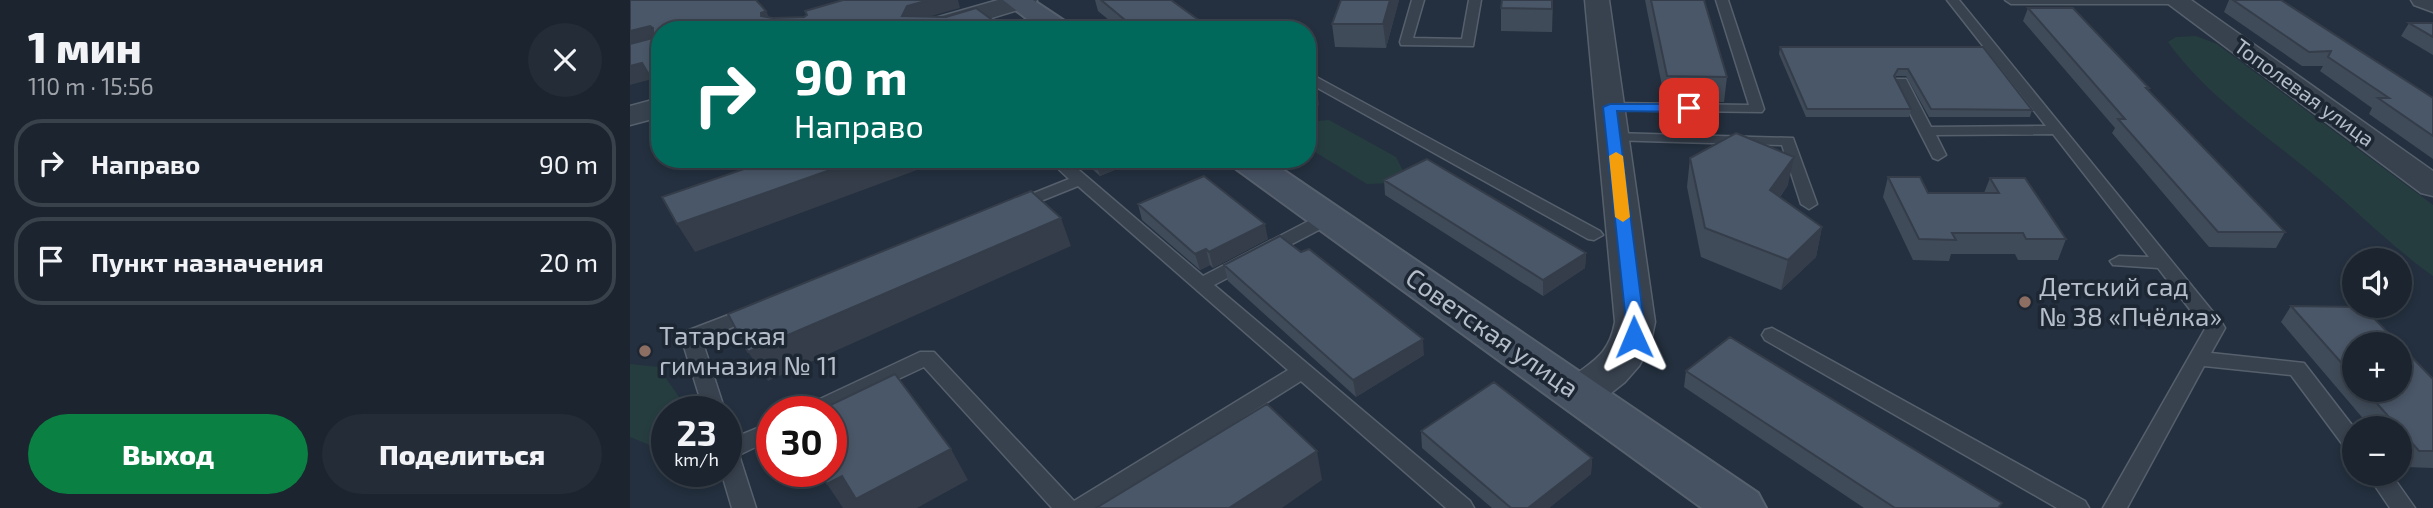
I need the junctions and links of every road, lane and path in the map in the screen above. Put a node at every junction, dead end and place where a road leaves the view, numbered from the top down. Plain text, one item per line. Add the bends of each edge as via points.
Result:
1 (1418, 0) edge
2 (1475, 0) edge
3 (1597, 0) edge
4 (1722, 0) edge
5 (1953, 0) edge
6 (2011, 0) edge
7 (2175, 0) edge
8 (2182, 0) edge
9 (2423, 0) edge
10 (1020, 1) edge
11 (2433, 5) edge
12 (953, 21) edge
13 (1047, 21) edge
14 (1316, 81) edge
15 (1901, 82) edge
16 (651, 110) edge
17 (630, 116) edge
18 (1612, 122) junction
19 (2057, 130) junction
20 (1926, 131) junction
21 (1938, 155) dead end
22 (1066, 168) edge
23 (1257, 168) edge
24 (1080, 180) junction
25 (2433, 186) edge
26 (1809, 204) dead end
27 (1002, 211) edge
28 (1328, 218) junction
29 (1594, 235) dead end
30 (2119, 261) dead end
31 (2164, 263) junction
32 (1201, 284) junction
33 (769, 306) edge
34 (1772, 335) dead end
35 (2198, 359) junction
36 (1302, 371) junction
37 (1581, 394) junction
38 (709, 396) edge
39 (844, 396) edge
40 (2342, 427) edge
41 (2387, 486) edge
42 (738, 487) edge
43 (744, 508) edge
44 (1066, 508) edge
45 (1081, 508) edge
46 (1462, 508) edge
47 (1740, 508) edge
48 (2077, 508) edge
49 (2115, 508) edge
50 (2403, 508) edge

1 - 2 lane via 1406,43 1468,43
3 - 18 street
4 - 18 lane via 1757,109
5 - 19 lane
6 - 7 lane
7 - 8 street
7 - 25 street, Тополевая улица
9 - 11 street
10 - 12 street
10 - 13 street
14 - 29 lane
15 - 20 lane
16 - 17 street
18 - 26 lane via 1788,141
18 - 37 street via 1634,337 1623,359
19 - 20 lane
19 - 31 lane
20 - 21 lane
22 - 24 lane
23 - 28 street, Советская улица
24 - 27 lane
24 - 32 lane
28 - 32 lane
28 - 37 street, Советская улица
30 - 31 lane
31 - 35 lane via 2215,328
32 - 36 lane
33 - 38 lane via 691,337
34 - 48 lane
35 - 40 lane via 2297,368
35 - 49 lane
36 - 45 lane
36 - 46 lane
37 - 47 street, Советская улица
39 - 44 lane via 927,357
41 - 50 lane
42 - 43 lane

